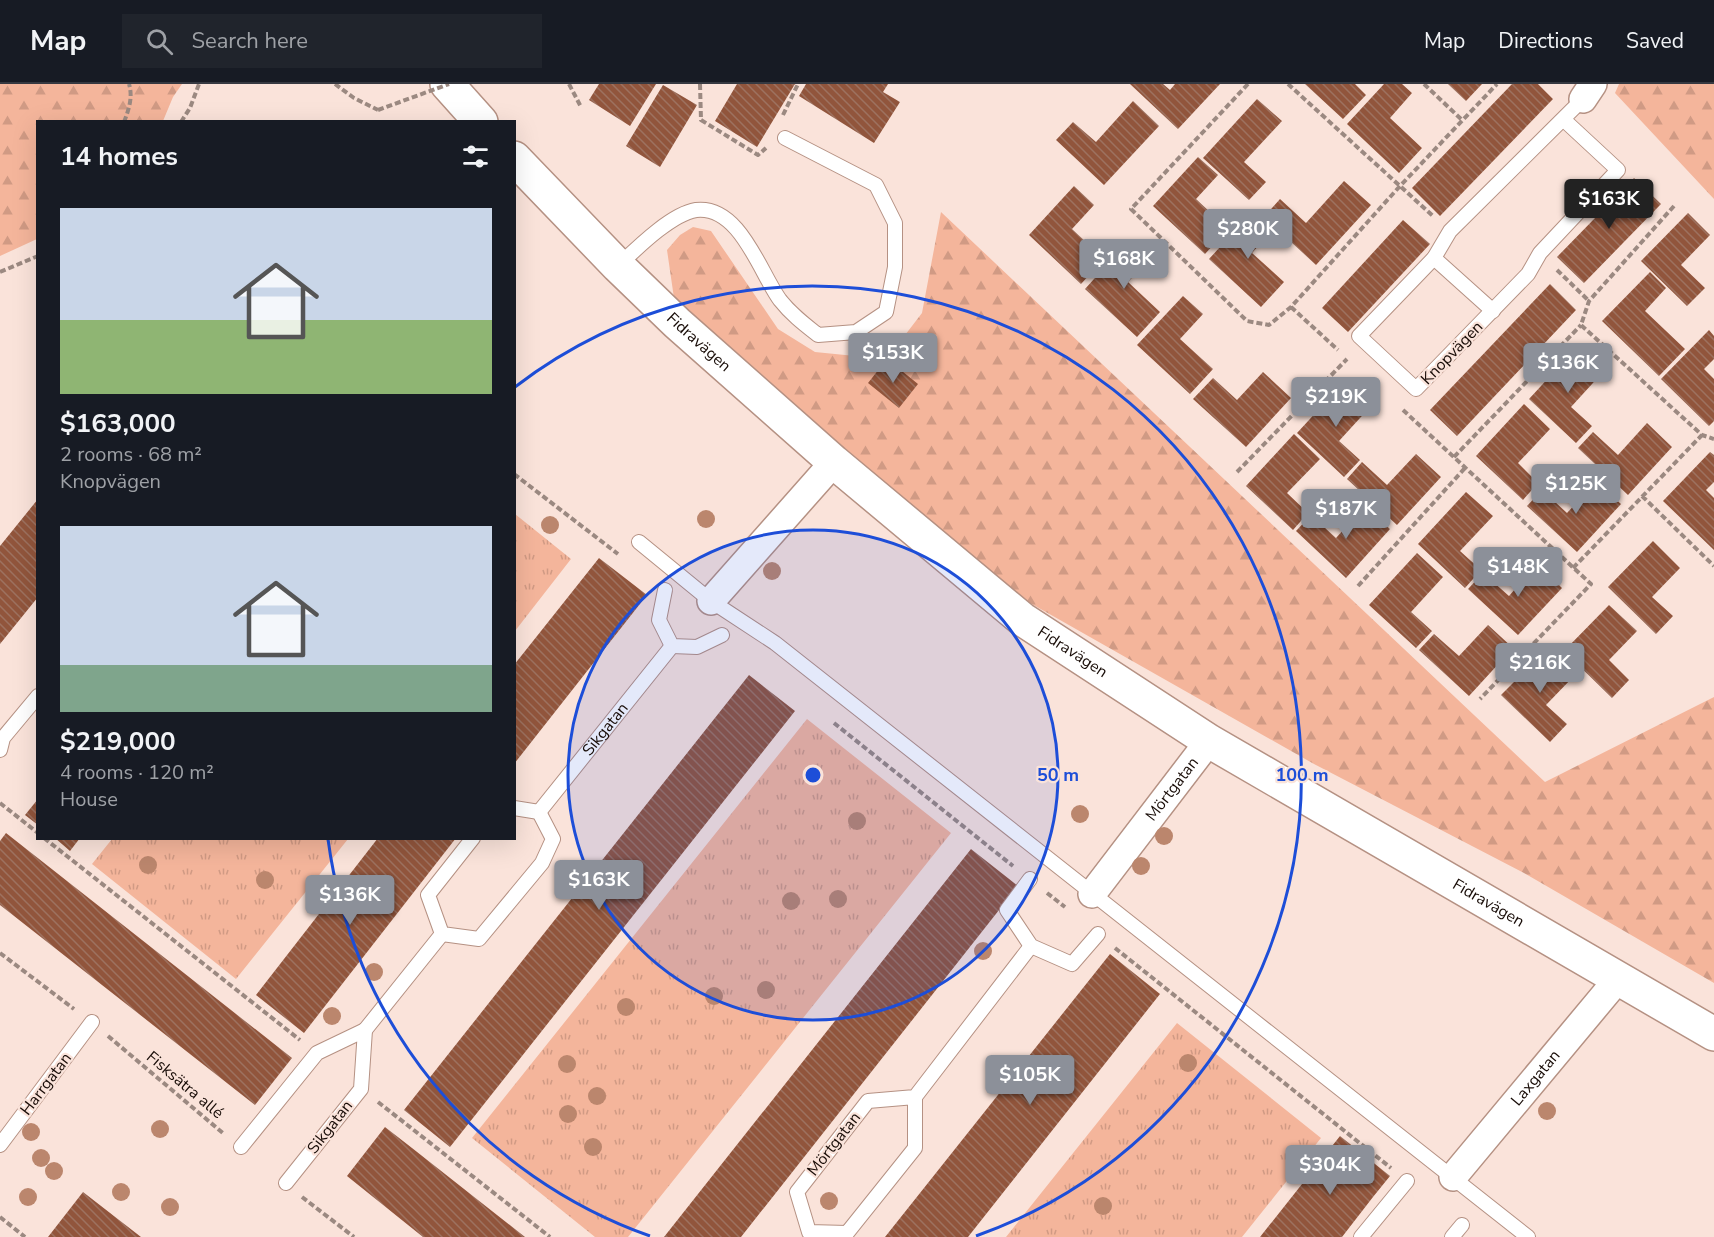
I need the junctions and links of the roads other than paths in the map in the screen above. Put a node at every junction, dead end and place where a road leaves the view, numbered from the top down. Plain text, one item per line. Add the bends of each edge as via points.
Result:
1 (448, 84) edge
2 (1588, 91) edge
3 (1563, 119) junction
4 (479, 120) edge
5 (785, 138) dead end
6 (516, 160) edge
7 (1434, 258) junction
8 (618, 266) junction
9 (1493, 311) junction
10 (834, 462) junction
11 (639, 542) dead end
12 (664, 590) road end
13 (711, 601) junction
14 (722, 635) dead end
15 (672, 646) junction
16 (36, 698) edge
17 (1209, 741) junction
18 (0, 750) edge
19 (516, 808) edge
20 (539, 813) junction
21 (471, 840) edge
22 (1030, 879) road end
23 (1092, 894) junction
24 (442, 934) junction
25 (1098, 934) road end
26 (1031, 946) junction
27 (1618, 979) junction
28 (92, 1022) road end
29 (365, 1030) junction
30 (1714, 1034) edge
31 (915, 1097) junction
32 (0, 1145) edge
33 (241, 1148) road end
34 (1453, 1177) junction
35 (1407, 1181) road end
36 (286, 1184) road end
37 (1462, 1225) dead end
38 (806, 1234) edge
39 (1361, 1237) edge
40 (1452, 1237) edge
41 (1528, 1237) edge

1 - 4 street
2 - 3 lane, Knopvägen
3 - 7 lane, Knopvägen via 1450,231
3 - 9 lane, Knopvägen via 1618,170
5 - 8 lane via 876,185 895,223 895,267 886,312 856,332 818,335 796,319 779,298 754,253 719,213 696,210 674,219
6 - 8 street, Fidravägen
7 - 9 lane, Knopvägen
7 - 9 lane, Knopvägen via 1359,336 1416,389
8 - 10 street, Fidravägen
10 - 13 street
10 - 17 street, Fidravägen via 1022,619
11 - 13 lane
12 - 15 lane via 659,620
13 - 23 lane via 775,643
14 - 15 lane via 697,647
15 - 20 lane, Sikgatan
16 - 18 lane via 3,738
17 - 23 street, Mörtgatan
17 - 27 street, Fidravägen
19 - 20 lane
20 - 24 lane via 553,839 542,863 479,939
21 - 24 lane via 428,895
22 - 26 lane via 1007,910
23 - 34 lane
24 - 29 lane
25 - 26 lane via 1072,964
26 - 31 lane
27 - 30 street, Fidravägen
27 - 34 street, Laxgatan
28 - 32 lane, Harrgatan
29 - 33 lane via 317,1053
29 - 36 lane, Sikgatan via 361,1089
31 - 38 lane, Mörtgatan via 915,1148 847,1233
31 - 38 lane, Mörtgatan via 868,1101 797,1192
34 - 41 lane
35 - 39 lane
37 - 40 lane

